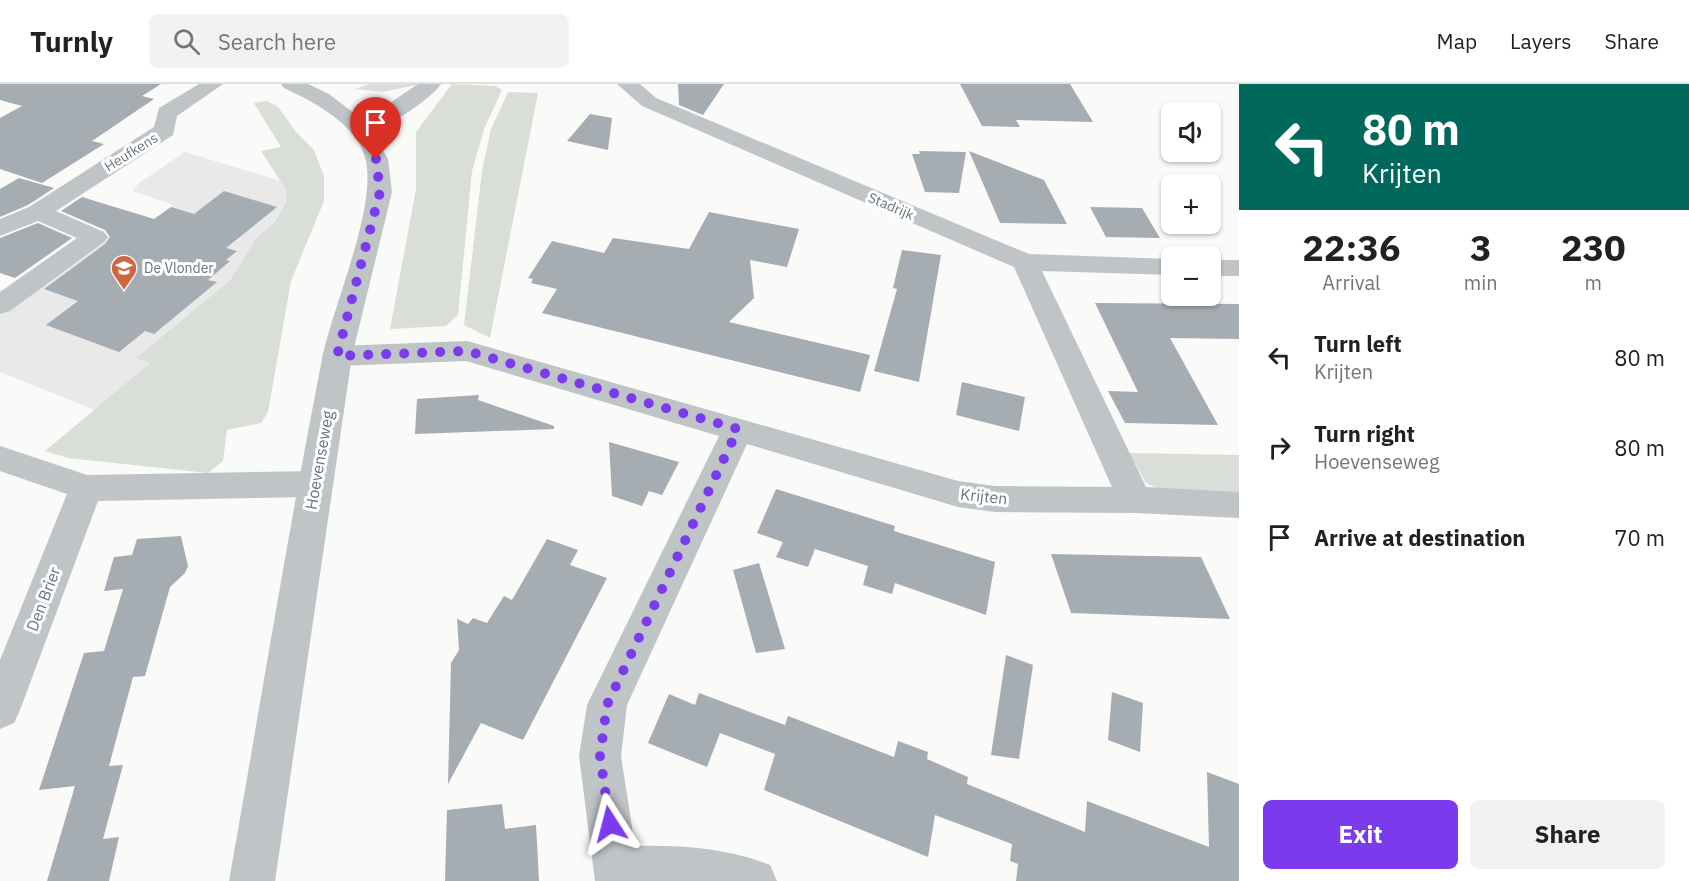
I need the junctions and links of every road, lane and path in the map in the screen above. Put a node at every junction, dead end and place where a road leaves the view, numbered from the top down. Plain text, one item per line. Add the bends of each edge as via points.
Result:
1 (213, 84) edge
2 (291, 84) edge
3 (431, 84) edge
4 (627, 84) edge
5 (360, 129) junction
6 (38, 212) junction
7 (0, 228) edge
8 (1025, 262) junction
9 (1161, 267) edge
10 (1221, 268) edge
11 (1239, 268) edge
12 (0, 304) edge
13 (337, 356) junction
14 (738, 429) junction
15 (0, 458) edge
16 (314, 484) junction
17 (86, 488) junction
18 (1135, 500) junction
19 (1239, 505) edge
20 (0, 710) edge
21 (618, 875) edge
22 (252, 881) edge
23 (754, 881) edge

1 - 6 street, Heufkens via 167,114 165,130
2 - 5 street via 322,98
3 - 5 street
4 - 8 street, Stadrijk via 649,102
5 - 13 street, Hoevenseweg via 376,159 380,192
6 - 7 street, Heufkens
6 - 12 street via 95,237
8 - 9 street, Stadrijk
8 - 18 street
10 - 11 street
13 - 14 street, Krijten via 467,351
13 - 16 street, Hoevenseweg
14 - 18 street, Krijten via 958,494 995,499
14 - 21 street via 607,705 600,756
15 - 17 street
16 - 17 street
16 - 22 street, Hoevenseweg
17 - 20 street, Den Brier
18 - 19 street, Krijten
21 - 23 street via 679,868

